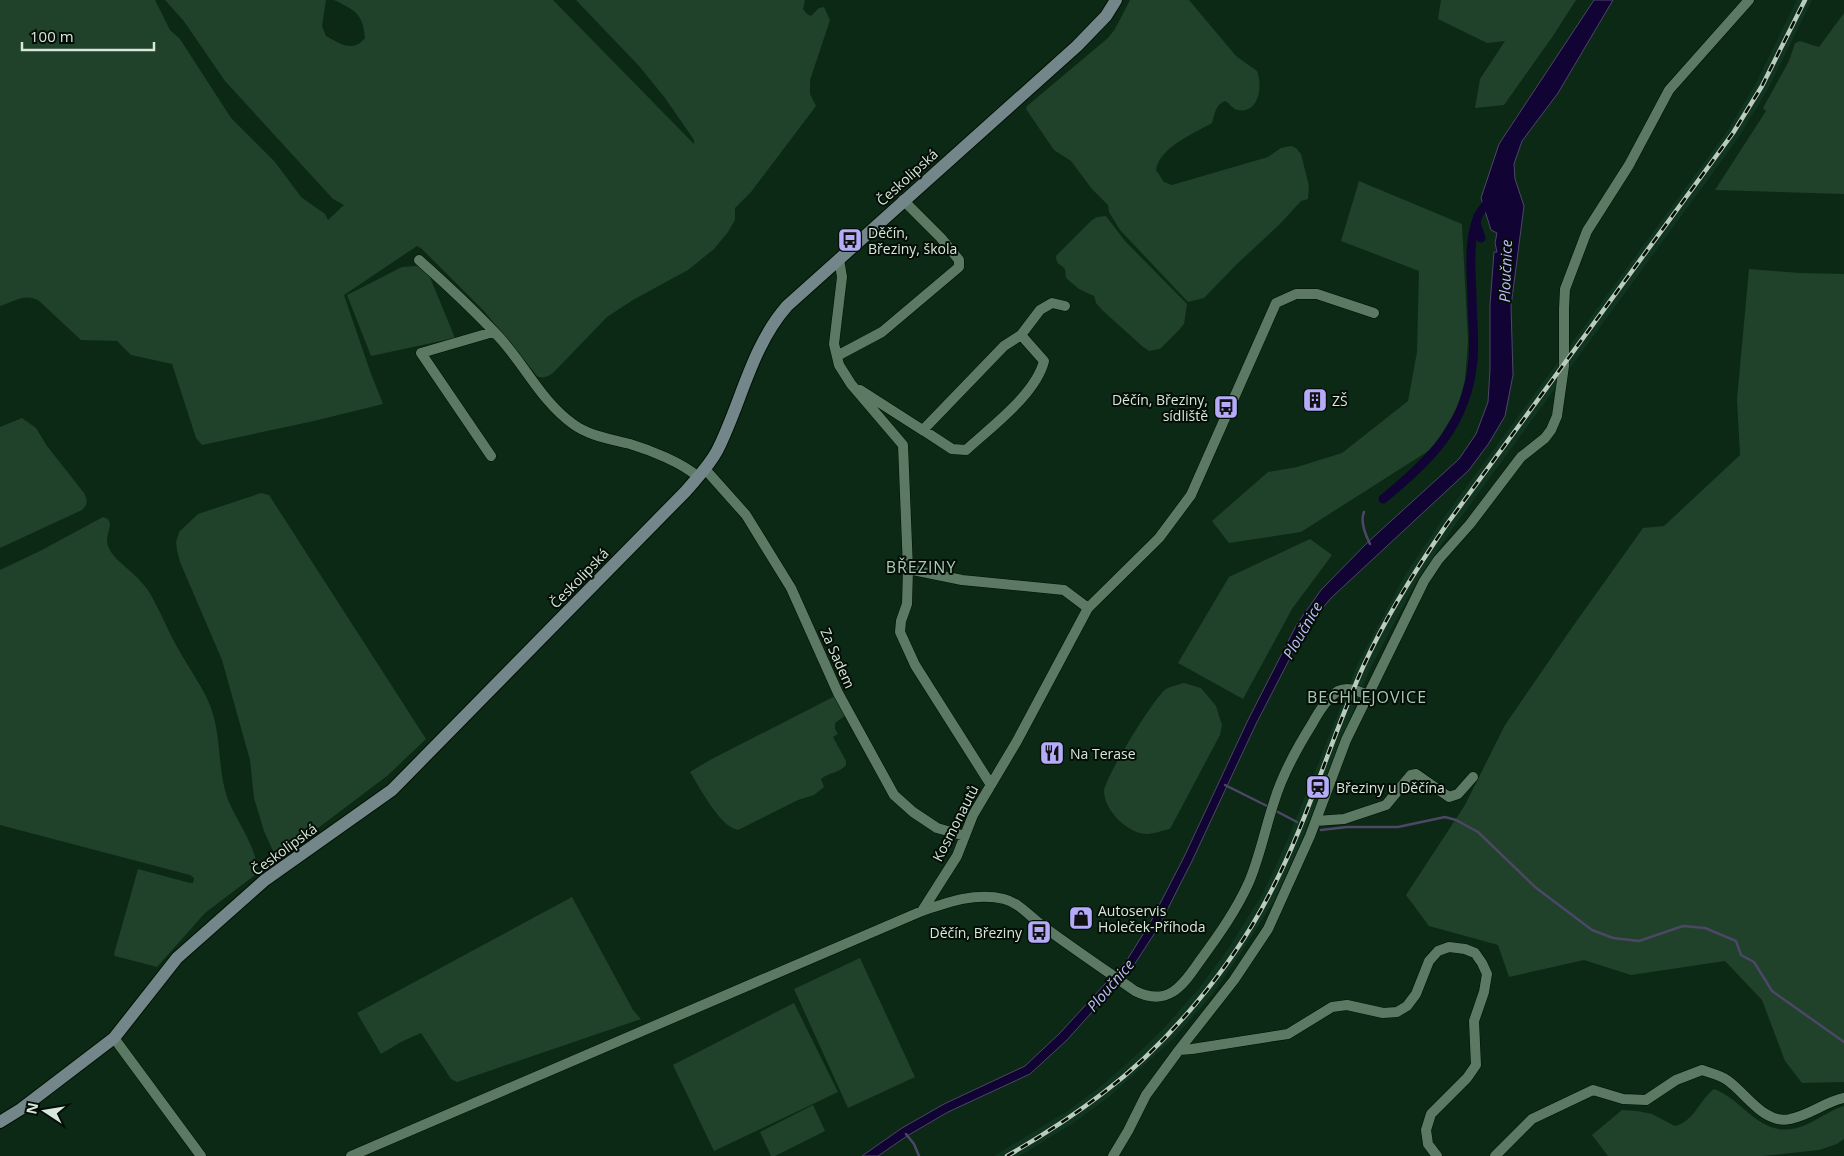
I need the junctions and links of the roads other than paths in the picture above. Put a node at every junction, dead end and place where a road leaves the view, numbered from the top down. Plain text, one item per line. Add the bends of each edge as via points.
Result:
1 (1116, 0) edge
2 (1749, 0) edge
3 (903, 200) junction
4 (839, 259) junction
5 (419, 260) dead end
6 (1065, 306) dead end
7 (1374, 313) dead end
8 (493, 332) junction
9 (1021, 335) junction
10 (837, 356) junction
11 (850, 384) junction
12 (924, 431) junction
13 (490, 456) dead end
14 (701, 473) junction
15 (908, 569) junction
16 (1088, 608) junction
17 (1366, 695) junction
18 (1473, 777) dead end
19 (991, 785) junction
20 (1316, 821) junction
21 (965, 836) junction
22 (940, 882) junction
23 (952, 900) junction
24 (922, 911) junction
25 (114, 1038) junction
26 (1179, 1050) junction
27 (1844, 1098) edge
28 (0, 1122) edge
29 (201, 1156) edge
30 (351, 1156) edge
31 (1113, 1156) edge
32 (1437, 1156) edge
33 (1495, 1156) edge

1 - 3 main road, Českolipská via 1106,16 1077,46
2 - 17 street via 1669,90 1629,165 1587,231 1565,290 1564,366 1551,430 1521,457 1438,560
3 - 4 main road, Českolipská
3 - 10 street via 941,238 959,260 958,267 882,332
4 - 10 street via 842,277 834,344
4 - 14 main road, Českolipská via 774,321 762,342 716,454
5 - 8 street, Za Sadem
6 - 9 street via 1052,302 1040,310
7 - 16 street, Kosmonautů via 1317,294 1296,294 1276,303 1191,495 1159,538
8 - 13 street via 421,353
8 - 14 street, Za Sadem via 554,408 575,426
9 - 12 street via 1004,346
9 - 12 street via 1044,361 1041,374 1023,397 966,450 952,449
10 - 11 street
11 - 12 street
11 - 15 street via 903,446
14 - 21 street, Za Sadem via 746,516 791,588 838,693 894,795 937,828
14 - 25 main road, Českolipská via 392,790 265,880 177,958
15 - 16 street via 962,580 1064,590
15 - 19 street via 907,604 900,632 914,665
16 - 19 street, Kosmonautů
17 - 20 street
17 - 23 street via 1354,689 1338,691 1325,704 1304,736 1273,804 1241,900 1178,989 1160,997 1144,995 1042,926 1016,904 998,898
18 - 20 street via 1458,794 1449,797 1416,774 1411,775 1386,805 1344,818
19 - 21 street, Kosmonautů
20 - 26 street via 1268,929 1234,980
21 - 22 street, Kosmonautů via 957,856
22 - 23 street
22 - 24 street, Kosmonautů
23 - 24 street
24 - 30 street
25 - 28 main road, Českolipská
25 - 29 street
26 - 31 street via 1146,1095
26 - 32 street via 1288,1034 1332,1007 1347,1005 1383,1013 1397,1012 1407,1006 1416,994 1429,961 1438,951 1449,947 1475,953 1487,974 1474,1021 1476,1065 1431,1114 1426,1130 1428,1144
27 - 33 street via 1805,1115 1780,1119 1758,1109 1725,1078 1702,1070 1676,1080 1646,1100 1623,1099 1593,1090 1532,1119

